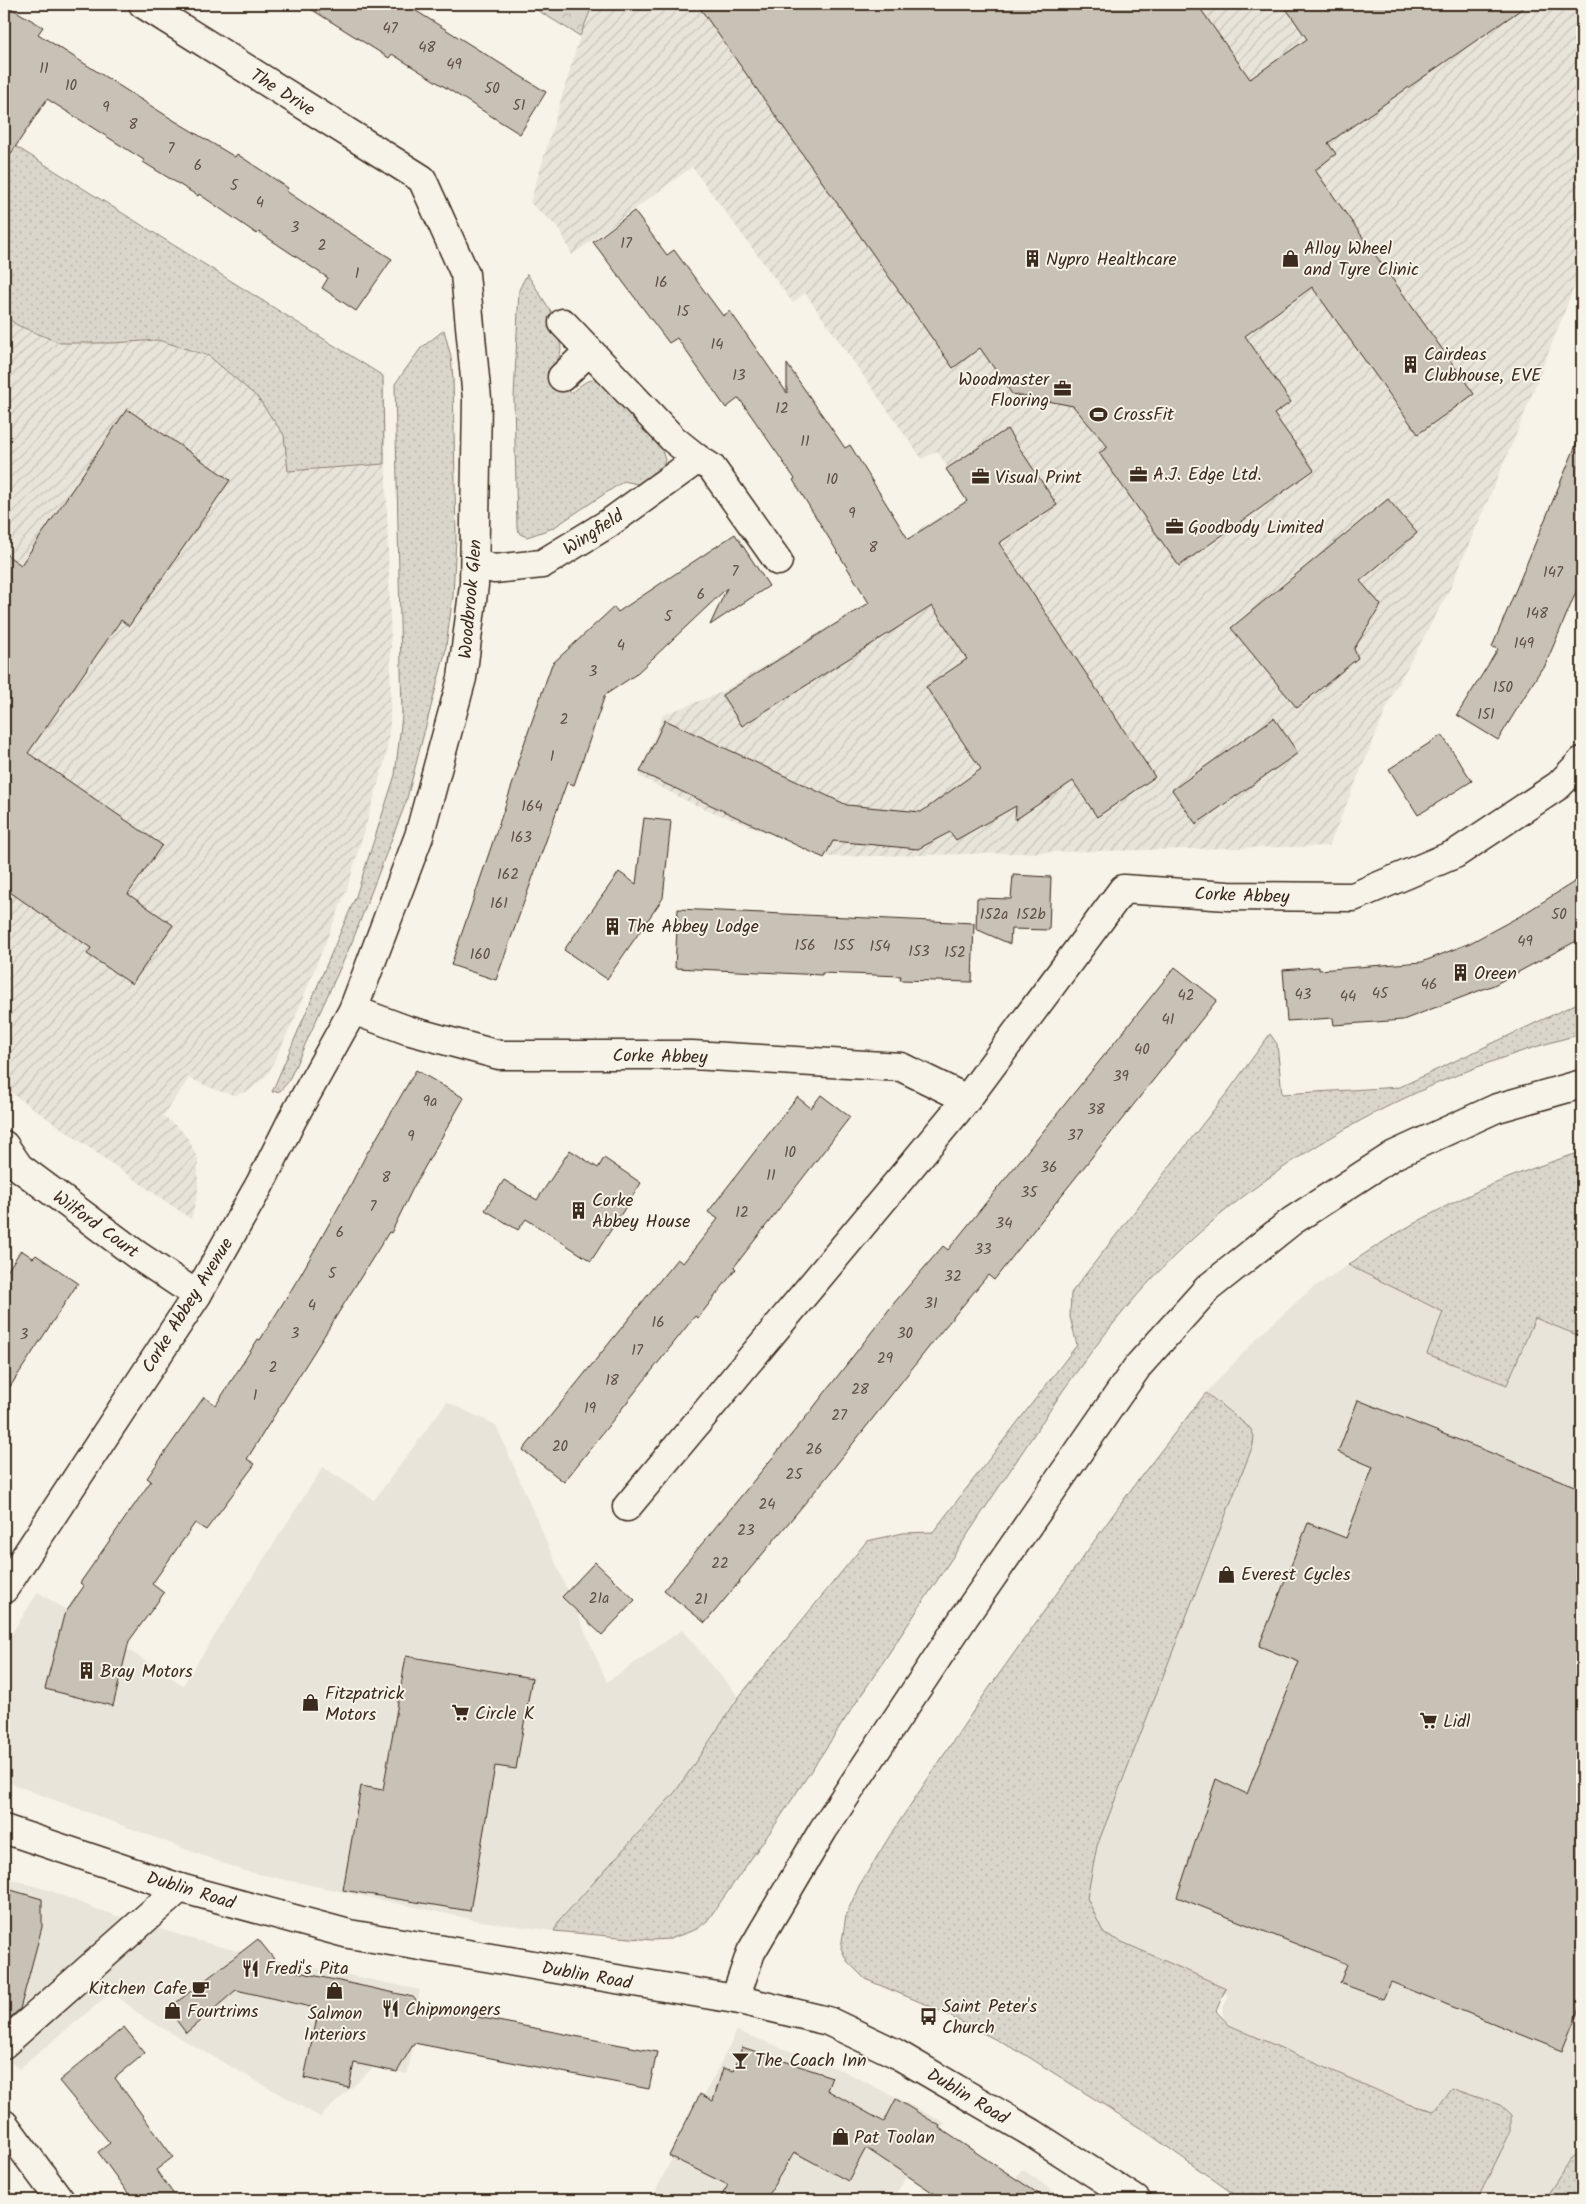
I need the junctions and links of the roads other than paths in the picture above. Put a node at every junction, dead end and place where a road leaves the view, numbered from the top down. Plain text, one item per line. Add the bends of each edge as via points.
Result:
1 (143, 4) edge
2 (422, 179) joint
3 (563, 323) dead end
4 (588, 352) junction
5 (562, 377) dead end
6 (698, 460) junction
7 (778, 561) dead end
8 (476, 563) junction
9 (1582, 761) edge
10 (353, 1010) junction
11 (1582, 1084) edge
12 (967, 1099) junction
13 (4, 1145) edge
14 (196, 1295) junction
15 (627, 1507) dead end
16 (4, 1589) edge
17 (4, 1829) edge
18 (180, 1888) junction
19 (735, 1999) junction
20 (4, 2044) edge
21 (4, 2124) edge
22 (60, 2200) edge
23 (1136, 2200) edge

1 - 2 street, The Drive
2 - 8 street, Woodbrook Glen via 466,274 477,399
3 - 4 street
4 - 5 street
4 - 6 street via 673,439
6 - 7 street via 712,468
6 - 8 street, Wingfield via 609,523 542,564 494,569
8 - 10 street, Woodbrook Glen via 462,678 439,768 419,836
9 - 12 street, Corke Abbey via 1559,785 1455,854 1353,897 1228,896 1123,889
10 - 12 street, Corke Abbey via 407,1030 499,1055 692,1056 901,1067
10 - 14 street, Corke Abbey Avenue
11 - 19 street via 1497,1108 1394,1155 1292,1221 1202,1295 1138,1366 839,1805 751,1952
12 - 15 street, Corke Abbey
13 - 14 street, Wilford Court via 18,1167
14 - 16 street, Corke Abbey Avenue
17 - 18 street, Dublin Road
18 - 19 street, Dublin Road via 349,1934
18 - 20 street
19 - 23 street, Dublin Road via 828,2021 895,2053 1032,2133
21 - 22 street

